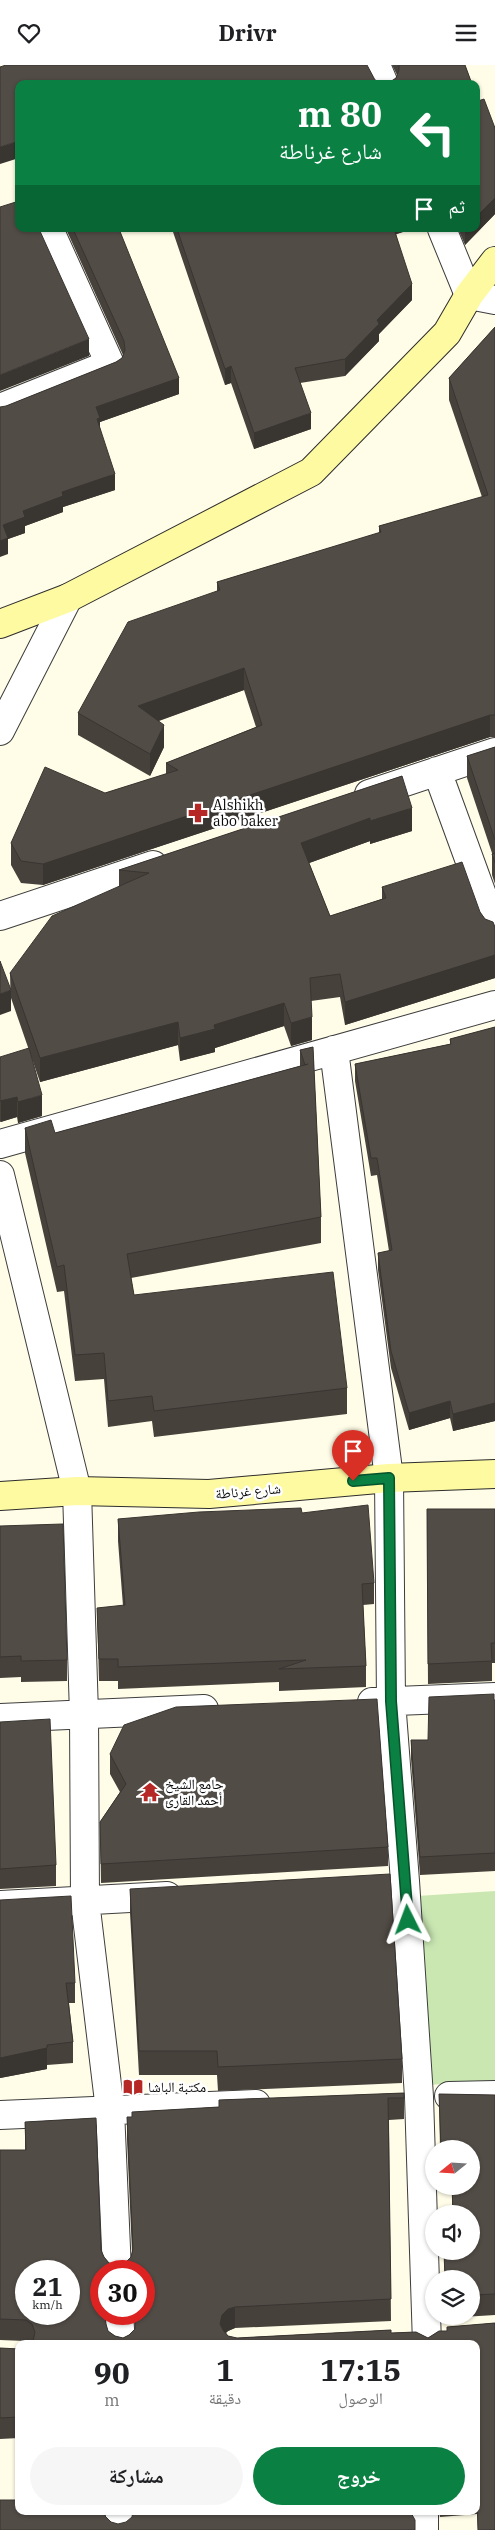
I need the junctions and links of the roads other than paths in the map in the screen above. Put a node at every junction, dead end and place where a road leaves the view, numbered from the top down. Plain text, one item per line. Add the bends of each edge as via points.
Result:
1 (376, 65) edge
2 (382, 80) edge
3 (50, 232) edge
4 (444, 232) edge
5 (495, 261) edge
6 (482, 298) edge
7 (0, 408) edge
8 (68, 597) junction
9 (0, 624) edge
10 (0, 731) edge
11 (495, 752) edge
12 (437, 771) junction
13 (342, 803) edge
14 (180, 856) edge
15 (0, 916) edge
16 (495, 930) edge
17 (495, 1005) edge
18 (334, 1051) junction
19 (0, 1144) edge
20 (0, 1175) edge
21 (495, 1474) edge
22 (389, 1478) junction
23 (77, 1491) junction
24 (0, 1496) edge
25 (495, 1697) edge
26 (391, 1701) junction
27 (351, 1703) edge
28 (232, 1708) edge
29 (84, 1714) junction
30 (0, 1717) edge
31 (405, 1881) junction
32 (376, 1882) edge
33 (192, 1894) edge
34 (85, 1901) junction
35 (0, 1905) edge
36 (495, 2095) edge
37 (409, 2098) junction
38 (279, 2103) edge
39 (110, 2109) junction
40 (0, 2115) edge
41 (117, 2260) edge
42 (120, 2325) edge
43 (456, 2332) edge
44 (398, 2335) edge
45 (427, 2339) edge
46 (121, 2340) edge
47 (120, 2515) edge
48 (424, 2515) edge
49 (119, 2530) edge
50 (424, 2530) edge

1 - 2 street
3 - 7 street via 110,364
4 - 6 street
5 - 6 main road
6 - 8 main road via 311,472
8 - 9 main road
8 - 10 street
11 - 12 street
12 - 13 street
12 - 16 street
14 - 15 street
17 - 18 street
18 - 19 street
18 - 22 street
20 - 23 street
21 - 22 main road, شارع غرناطة
22 - 23 main road, شارع غرناطة via 209,1495
22 - 26 street
23 - 24 main road, شارع غرناطة
23 - 29 street
25 - 26 street
26 - 27 street
26 - 31 street
28 - 29 street
29 - 30 street
29 - 34 street
31 - 32 street
31 - 37 street
33 - 34 street
34 - 35 street
34 - 39 street
36 - 37 street
37 - 45 street
38 - 39 street
39 - 40 street
39 - 41 street
42 - 46 street
43 - 45 street
44 - 45 street
47 - 49 street
48 - 50 street

